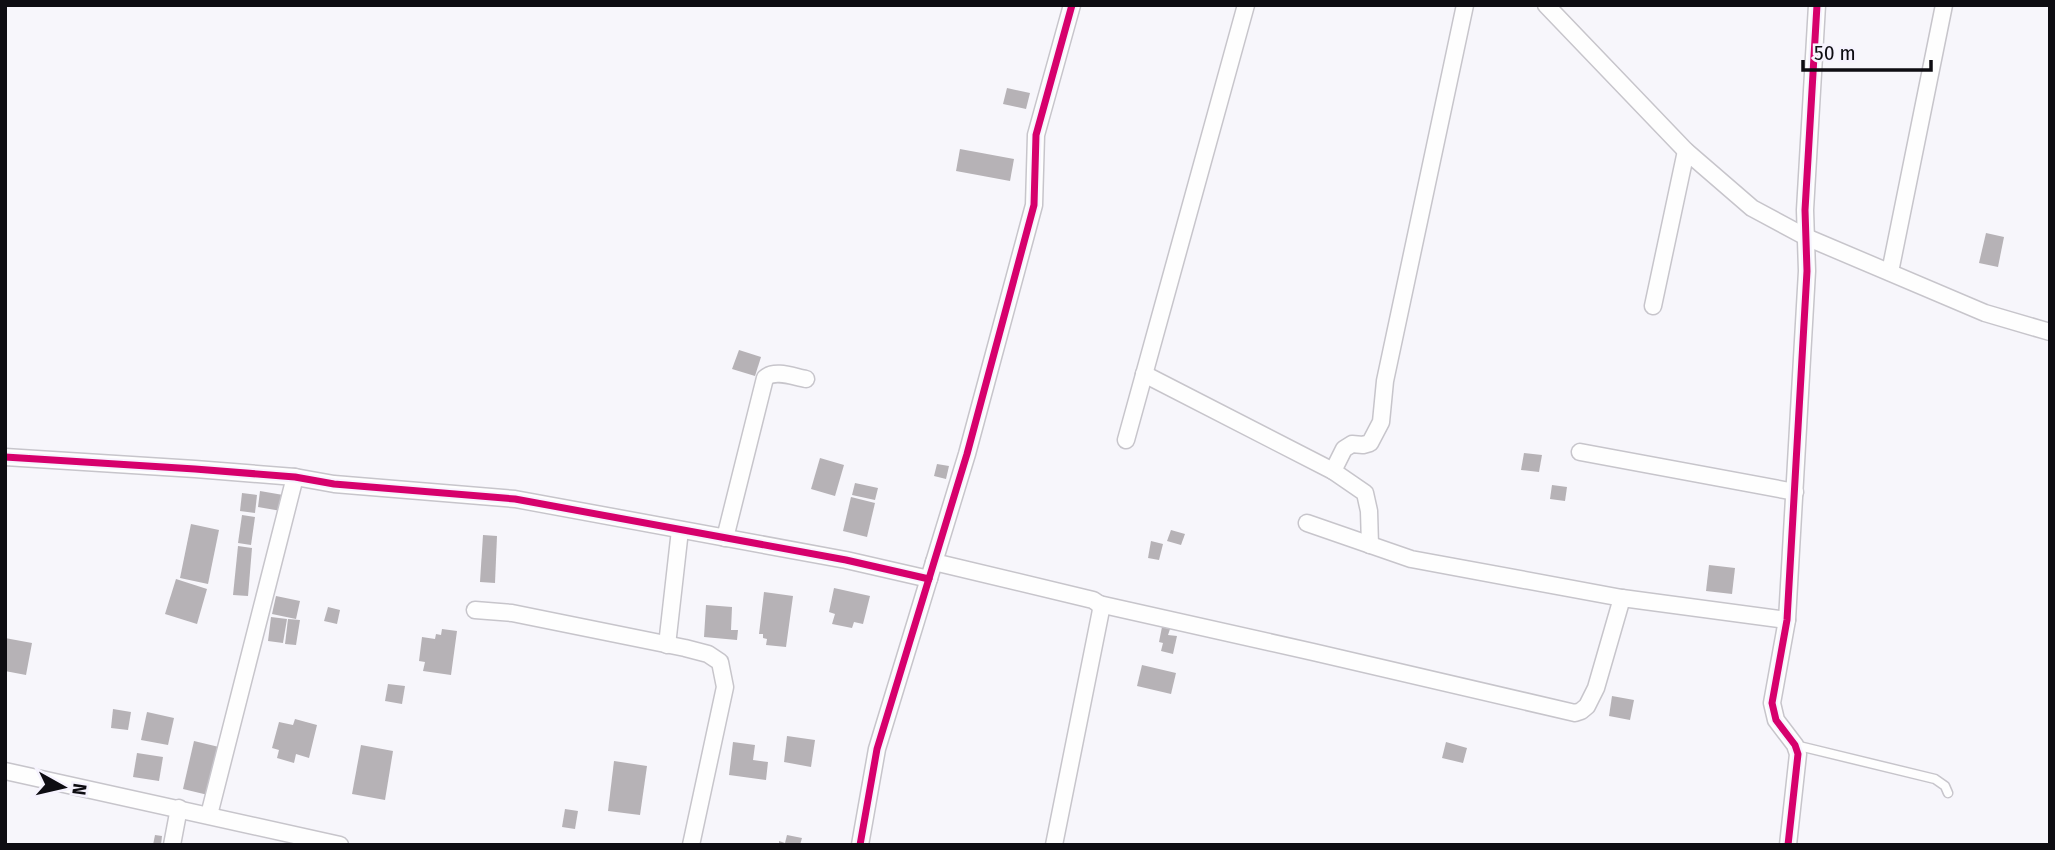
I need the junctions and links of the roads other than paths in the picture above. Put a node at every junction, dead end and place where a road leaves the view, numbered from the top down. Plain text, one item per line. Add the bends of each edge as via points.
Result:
1 (1073, 5) edge
2 (1246, 5) edge
3 (1465, 5) edge
4 (1546, 5) edge
5 (1818, 5) edge
6 (1944, 5) edge
7 (1686, 151) junction
8 (1806, 237) junction
9 (1889, 272) junction
10 (1653, 306) dead end
11 (2050, 332) edge
12 (1144, 374) junction
13 (806, 379) dead end
14 (1126, 440) dead end
15 (1580, 452) dead end
16 (5, 457) edge
17 (1333, 471) junction
18 (295, 477) junction
19 (1795, 492) junction
20 (1307, 523) dead end
21 (680, 530) junction
22 (725, 538) junction
23 (1370, 545) junction
24 (934, 562) junction
25 (929, 579) junction
26 (1622, 598) junction
27 (1099, 604) junction
28 (475, 610) dead end
29 (1787, 620) junction
30 (667, 645) junction
31 (1795, 745) junction
32 (5, 771) edge
33 (1948, 793) dead end
34 (179, 808) junction
35 (209, 815) junction
36 (172, 845) edge
37 (340, 845) edge
38 (691, 845) edge
39 (860, 845) edge
40 (1054, 845) edge
41 (1788, 845) edge

1 - 24 street via 1036,135 1034,205
2 - 12 street
3 - 17 street via 1385,381 1381,422 1370,443 1352,443 1344,449
4 - 7 street
5 - 8 street
6 - 9 street
7 - 8 street via 1752,208
7 - 10 street
8 - 9 street
8 - 19 street
9 - 11 street via 1984,313
12 - 14 street
12 - 17 street
13 - 22 street via 775,373 765,378
15 - 19 street
16 - 18 street
17 - 23 street via 1365,493
18 - 21 street via 515,499
18 - 35 street
19 - 29 street
20 - 23 street
21 - 22 street
21 - 30 street
22 - 25 street
23 - 26 street via 1411,559
24 - 25 street
24 - 27 street
25 - 39 street via 877,749
26 - 27 street via 1596,688 1587,705 1575,713
26 - 29 street
27 - 40 street
28 - 30 street via 512,613
29 - 31 street via 1772,703 1776,720
30 - 38 street via 708,654 720,662 725,687
31 - 33 lane via 1935,779
31 - 41 street via 1798,770
32 - 34 street
34 - 35 street
34 - 36 street
35 - 37 street

